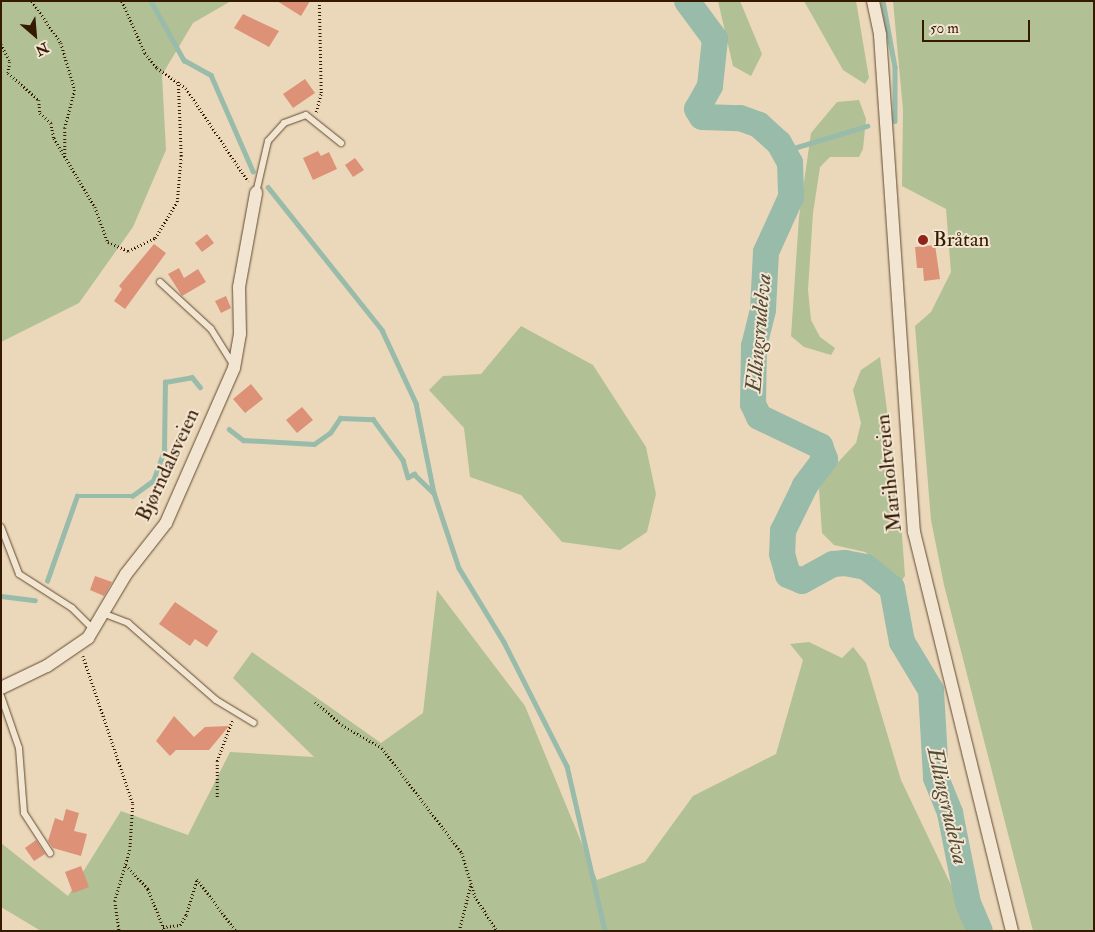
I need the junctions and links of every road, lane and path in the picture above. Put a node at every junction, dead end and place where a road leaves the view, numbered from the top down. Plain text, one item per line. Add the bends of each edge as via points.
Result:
1 (32, 1) edge
2 (122, 1) edge
3 (319, 1) edge
4 (873, 1) edge
5 (1, 44) edge
6 (178, 81) junction
7 (315, 119) junction
8 (341, 143) dead end
9 (66, 159) junction
10 (256, 192) junction
11 (160, 282) dead end
12 (234, 368) junction
13 (1, 527) edge
14 (106, 614) junction
15 (95, 630) junction
16 (80, 645) junction
17 (1, 688) edge
18 (1, 696) edge
19 (315, 702) dead end
20 (235, 712) junction
21 (254, 723) dead end
22 (217, 797) dead end
23 (50, 853) dead end
24 (126, 865) junction
25 (472, 882) junction
26 (163, 927) junction
27 (119, 931) edge
28 (165, 931) edge
29 (236, 931) edge
30 (459, 931) edge
31 (497, 931) edge
32 (1012, 931) edge

1 - 9 path via 61,43 75,90 65,128
2 - 6 path via 145,53 156,68
3 - 7 path via 320,93
4 - 32 street, Mariholtveien via 880,34 914,532
5 - 9 path via 10,62 8,73 39,100 40,113 50,123
6 - 9 path via 180,180 177,202 155,238 128,251 108,242 95,207
6 - 10 path
7 - 8 lane
7 - 10 lane via 294,117 275,130 260,167
10 - 12 street, Bjørndalsveien via 239,286 240,334
11 - 12 lane via 211,329
12 - 14 street, Bjørndalsveien via 166,524 126,574
13 - 15 lane via 19,574 72,608
14 - 15 street, Bjørndalsveien
14 - 20 lane via 128,622
15 - 16 street, Bjørndalsveien
16 - 17 street, Bjørndalsveien
16 - 24 path via 133,804
18 - 23 lane via 19,748 24,812
19 - 25 path via 342,726 382,748 462,853
20 - 21 lane
20 - 22 path via 217,761
24 - 26 path via 148,889
24 - 27 path via 115,901
25 - 30 path
25 - 31 path via 475,896
26 - 28 path
26 - 29 path via 180,925 196,879

